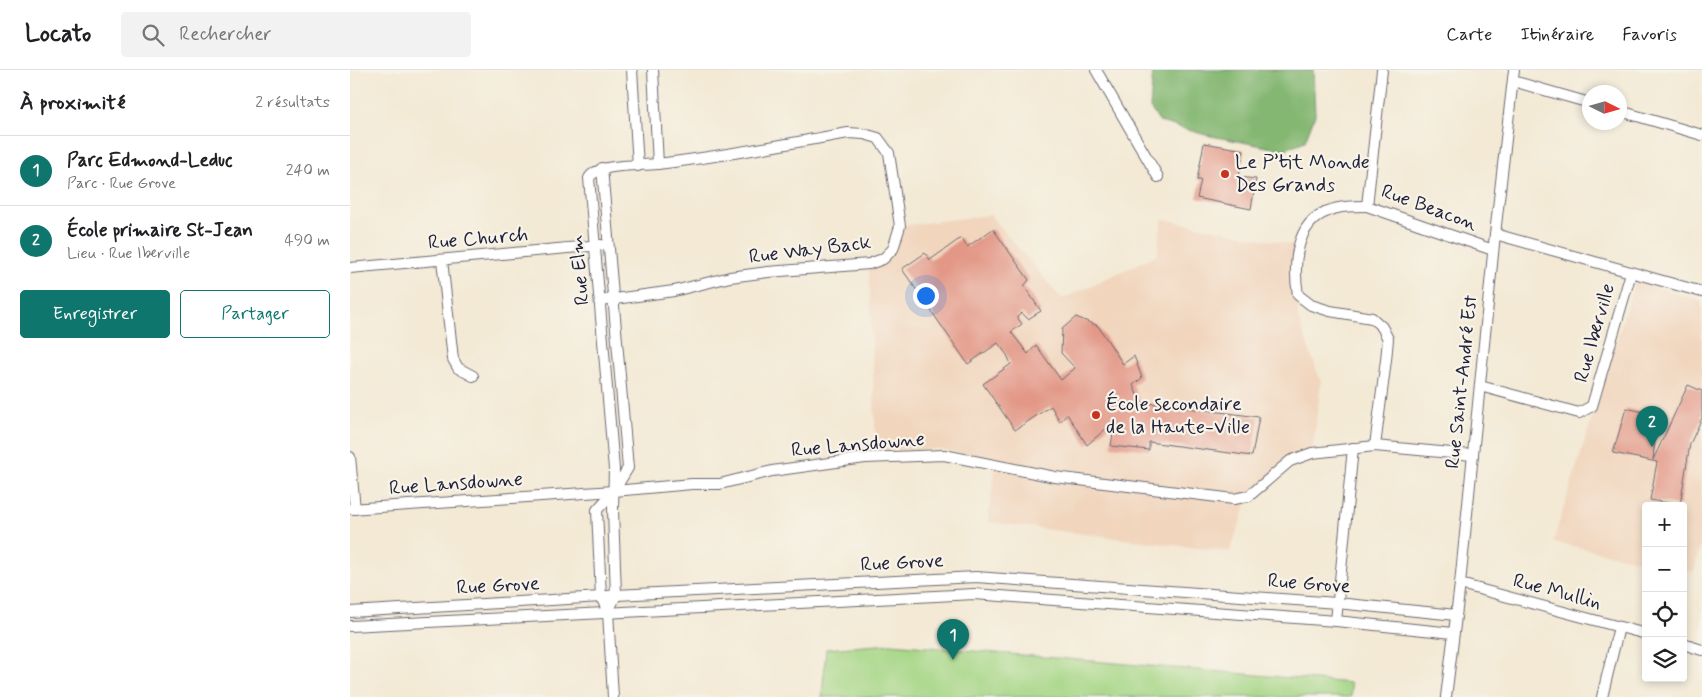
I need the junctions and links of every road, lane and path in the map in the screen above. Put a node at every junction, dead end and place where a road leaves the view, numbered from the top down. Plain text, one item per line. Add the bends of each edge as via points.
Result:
1 (632, 70) edge
2 (653, 70) edge
3 (1096, 70) edge
4 (1382, 70) edge
5 (1514, 70) edge
6 (1512, 81) junction
7 (1582, 101) edge
8 (654, 109) junction
9 (635, 111) junction
10 (1627, 113) edge
11 (1702, 135) edge
12 (658, 164) junction
13 (638, 166) junction
14 (602, 168) junction
15 (1158, 177) dead end
16 (1367, 206) junction
17 (1495, 234) junction
18 (609, 245) junction
19 (595, 246) junction
20 (1493, 250) junction
21 (442, 260) junction
22 (350, 268) edge
23 (1631, 273) junction
24 (1702, 292) edge
25 (614, 300) junction
26 (600, 301) junction
27 (620, 373) junction
28 (607, 375) junction
29 (473, 376) dead end
30 (1480, 386) junction
31 (1375, 446) junction
32 (1354, 448) junction
33 (1472, 455) junction
34 (350, 457) edge
35 (614, 491) junction
36 (352, 509) edge
37 (1460, 584) junction
38 (616, 595) junction
39 (601, 597) junction
40 (1337, 603) junction
41 (350, 612) edge
42 (608, 612) junction
43 (1456, 615) junction
44 (1336, 622) junction
45 (350, 626) edge
46 (1619, 627) junction
47 (1453, 633) junction
48 (1642, 633) edge
49 (1687, 645) edge
50 (1702, 650) edge
51 (613, 697) edge
52 (1446, 697) edge
53 (1602, 697) edge

1 - 9 street
2 - 8 street
3 - 15 street
4 - 16 street, Rue Beacon
5 - 6 street, Rue Saint-André Est
6 - 7 street
6 - 17 street, Rue Saint-André Est
8 - 9 street
8 - 12 street
9 - 13 street
10 - 11 street
12 - 13 street
12 - 25 street, Rue Way Back via 848,133 878,138 889,153 900,226 893,249 883,259 869,264 730,277 674,291
13 - 14 street
14 - 18 street, Rue Elm
14 - 19 street, Rue Elm via 589,178
16 - 20 street, Rue Beacon
16 - 31 street via 1328,211 1308,224 1299,246 1295,278 1298,295 1311,305 1372,318 1388,339
17 - 20 street, Rue Saint-André Est
17 - 23 street
18 - 19 street, Rue Church
18 - 25 street, Rue Elm
19 - 21 street, Rue Church
19 - 26 street, Rue Elm
20 - 30 street, Rue Saint-André Est
21 - 22 street, Rue Church
21 - 29 street via 453,359 458,368
23 - 24 street
23 - 30 street, Rue Iberville via 1592,406 1579,413
25 - 26 street, Rue Way Back
25 - 27 street, Rue Elm
26 - 28 street, Rue Elm
27 - 28 street
27 - 35 street, Rue Elm via 628,468
28 - 35 street, Rue Elm
30 - 33 street, Rue Saint-André Est
31 - 32 street, Rue Lansdowne
31 - 33 street, Rue Lansdowne
32 - 35 street, Rue Lansdowne via 1312,453 1290,461 1249,496 1234,499 1055,477 944,455 865,458 772,471 720,484
32 - 40 street
33 - 37 street, Rue Saint-André Est
34 - 36 street
35 - 36 street, Rue Lansdowne
35 - 38 street, Rue Elm
35 - 39 street, Rue Elm via 597,510
37 - 43 street, Rue Saint-André Est
37 - 46 street, Rue Mullin
38 - 39 street, Rue Grove
38 - 40 street, Rue Grove via 976,577
38 - 42 street, Rue Elm
39 - 41 street, Rue Grove
39 - 42 street, Rue Elm
40 - 43 street, Rue Grove
40 - 44 street
42 - 44 street, Rue Grove via 974,594
42 - 45 street, Rue Grove
42 - 51 street, Rue Elm
43 - 47 street, Rue Saint-André Est
44 - 47 street, Rue Grove
46 - 48 street, Rue Mullin
46 - 53 street
47 - 52 street, Rue Saint-André Est
49 - 50 street

